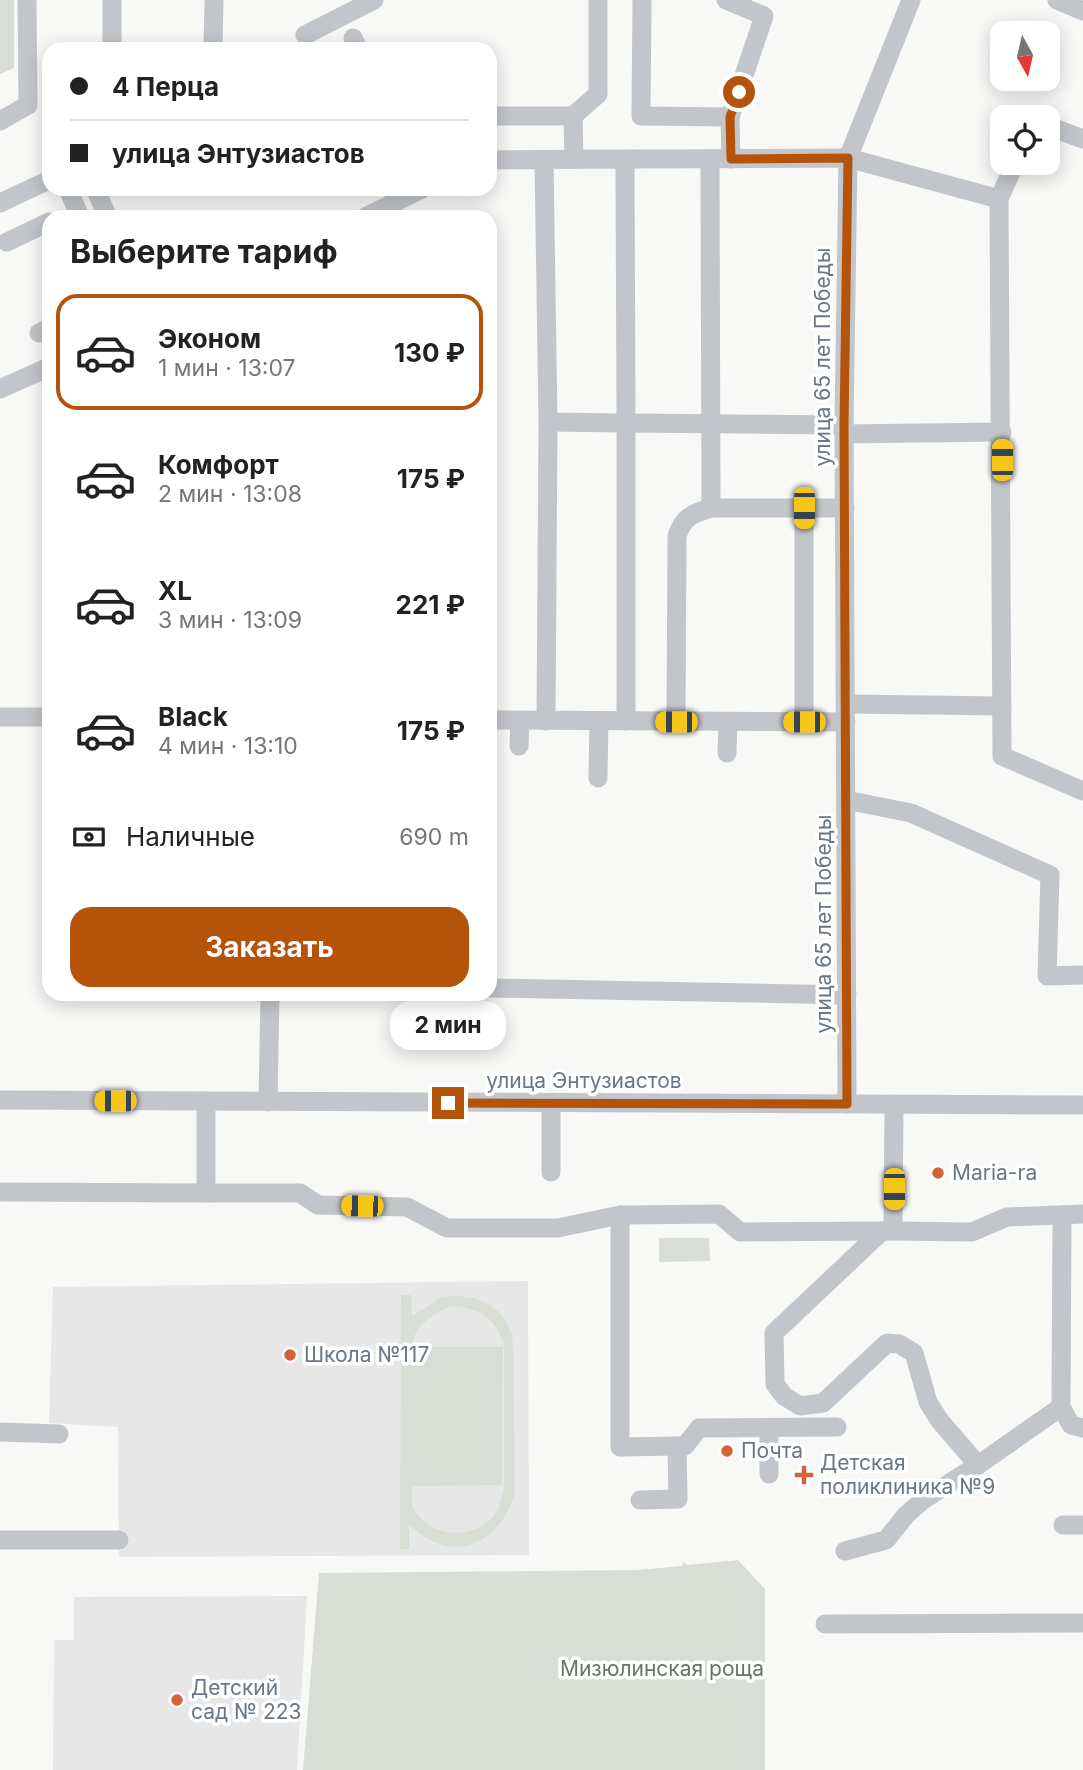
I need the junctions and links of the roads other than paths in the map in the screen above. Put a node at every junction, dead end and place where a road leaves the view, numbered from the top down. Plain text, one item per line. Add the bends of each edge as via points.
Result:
1 (27, 0) edge
2 (112, 0) edge
3 (214, 0) edge
4 (374, 0) edge
5 (598, 0) edge
6 (642, 0) edge
7 (726, 0) edge
8 (911, 0) edge
9 (1057, 0) edge
10 (1083, 11) edge
11 (305, 36) dead end
12 (112, 42) edge
13 (213, 42) edge
14 (497, 116) edge
15 (573, 116) junction
16 (730, 117) junction
17 (0, 121) edge
18 (1060, 130) edge
19 (1083, 139) edge
20 (848, 158) junction
21 (574, 159) junction
22 (625, 159) junction
23 (710, 159) junction
24 (731, 159) junction
25 (497, 160) edge
26 (544, 160) junction
27 (1010, 175) edge
28 (42, 183) edge
29 (408, 196) edge
30 (999, 199) junction
31 (0, 203) edge
32 (379, 210) edge
33 (42, 226) edge
34 (7, 243) dead end
35 (42, 370) edge
36 (0, 389) edge
37 (548, 422) junction
38 (626, 423) junction
39 (710, 424) junction
40 (844, 430) junction
41 (1002, 432) junction
42 (711, 508) junction
43 (804, 508) junction
44 (845, 508) junction
45 (1002, 706) junction
46 (846, 713) junction
47 (0, 717) edge
48 (42, 717) edge
49 (497, 720) edge
50 (520, 721) junction
51 (546, 721) junction
52 (599, 721) junction
53 (626, 721) junction
54 (676, 722) junction
55 (728, 722) junction
56 (804, 722) junction
57 (519, 746) dead end
58 (727, 753) dead end
59 (598, 778) dead end
60 (1083, 791) edge
61 (846, 800) junction
62 (1083, 975) edge
63 (497, 988) edge
64 (847, 995) junction
65 (270, 1001) edge
66 (0, 1100) edge
67 (206, 1101) junction
68 (268, 1102) junction
69 (551, 1103) junction
70 (847, 1104) junction
71 (894, 1104) junction
72 (1083, 1105) edge
73 (551, 1172) dead end
74 (0, 1192) edge
75 (206, 1193) junction
76 (1083, 1214) edge
77 (620, 1215) junction
78 (1062, 1215) junction
79 (888, 1231) junction
80 (1061, 1407) junction
81 (769, 1427) junction
82 (837, 1427) dead end
83 (1083, 1428) edge
84 (0, 1432) edge
85 (59, 1434) dead end
86 (677, 1446) junction
87 (978, 1465) junction
88 (769, 1474) dead end
89 (640, 1500) dead end
90 (1063, 1525) dead end
91 (1083, 1525) edge
92 (119, 1539) dead end
93 (0, 1540) edge
94 (845, 1551) dead end
95 (825, 1623) dead end
96 (1083, 1623) edge

1 - 17 street via 28,105
2 - 12 street
3 - 13 street
4 - 11 street
5 - 15 street via 598,93
6 - 16 street via 641,116
7 - 16 street via 764,16
8 - 20 street, улица 65 лет Победы
9 - 10 street
14 - 15 street
15 - 21 street
16 - 24 street
18 - 19 street
20 - 24 street
20 - 30 street
20 - 40 street, улица 65 лет Победы
21 - 22 street
21 - 26 street
22 - 23 street
22 - 38 street
23 - 24 street
23 - 39 street
25 - 26 street
26 - 37 street
27 - 30 street
28 - 31 street
29 - 32 street
30 - 41 street
33 - 34 street
35 - 36 street
37 - 38 street
37 - 51 street
38 - 39 street
38 - 53 street
39 - 40 street
39 - 42 street
40 - 41 street
40 - 44 street, улица 65 лет Победы
41 - 45 street
42 - 43 street
42 - 54 street via 681,521 677,536
43 - 44 street
43 - 56 street
44 - 46 street, улица 65 лет Победы
45 - 46 street
45 - 60 street via 1002,756
46 - 56 street
46 - 61 street, улица 65 лет Победы
47 - 48 street
49 - 50 street
50 - 51 street
50 - 57 street
51 - 52 street
52 - 53 street
52 - 59 street
53 - 54 street
54 - 55 street
55 - 56 street
55 - 58 street
61 - 62 street via 911,813 1050,875 1047,976
61 - 64 street, улица 65 лет Победы
63 - 64 street
64 - 70 street, улица 65 лет Победы
65 - 68 street
66 - 67 street, улица Энтузиастов
67 - 68 street, улица Энтузиастов
67 - 75 street
68 - 69 street, улица Энтузиастов
69 - 70 street, улица Энтузиастов
69 - 73 street
70 - 71 street, улица Энтузиастов
71 - 72 street, улица Энтузиастов
71 - 79 street
74 - 75 street
75 - 77 street via 300,1193 318,1205 407,1207 447,1228 558,1228
76 - 78 street
77 - 79 street via 719,1214 740,1232
77 - 86 street via 620,1447
78 - 79 street via 1007,1217 972,1232
78 - 80 street
79 - 87 street via 774,1333 775,1384 800,1406 823,1403 887,1343 899,1344 914,1353 928,1402 940,1421
80 - 83 street via 1071,1425
80 - 87 street
81 - 82 street
81 - 86 street via 699,1428 685,1446
81 - 88 street
84 - 85 street
86 - 89 street via 678,1499
87 - 94 street via 923,1500 886,1540
90 - 91 street
92 - 93 street
95 - 96 street

